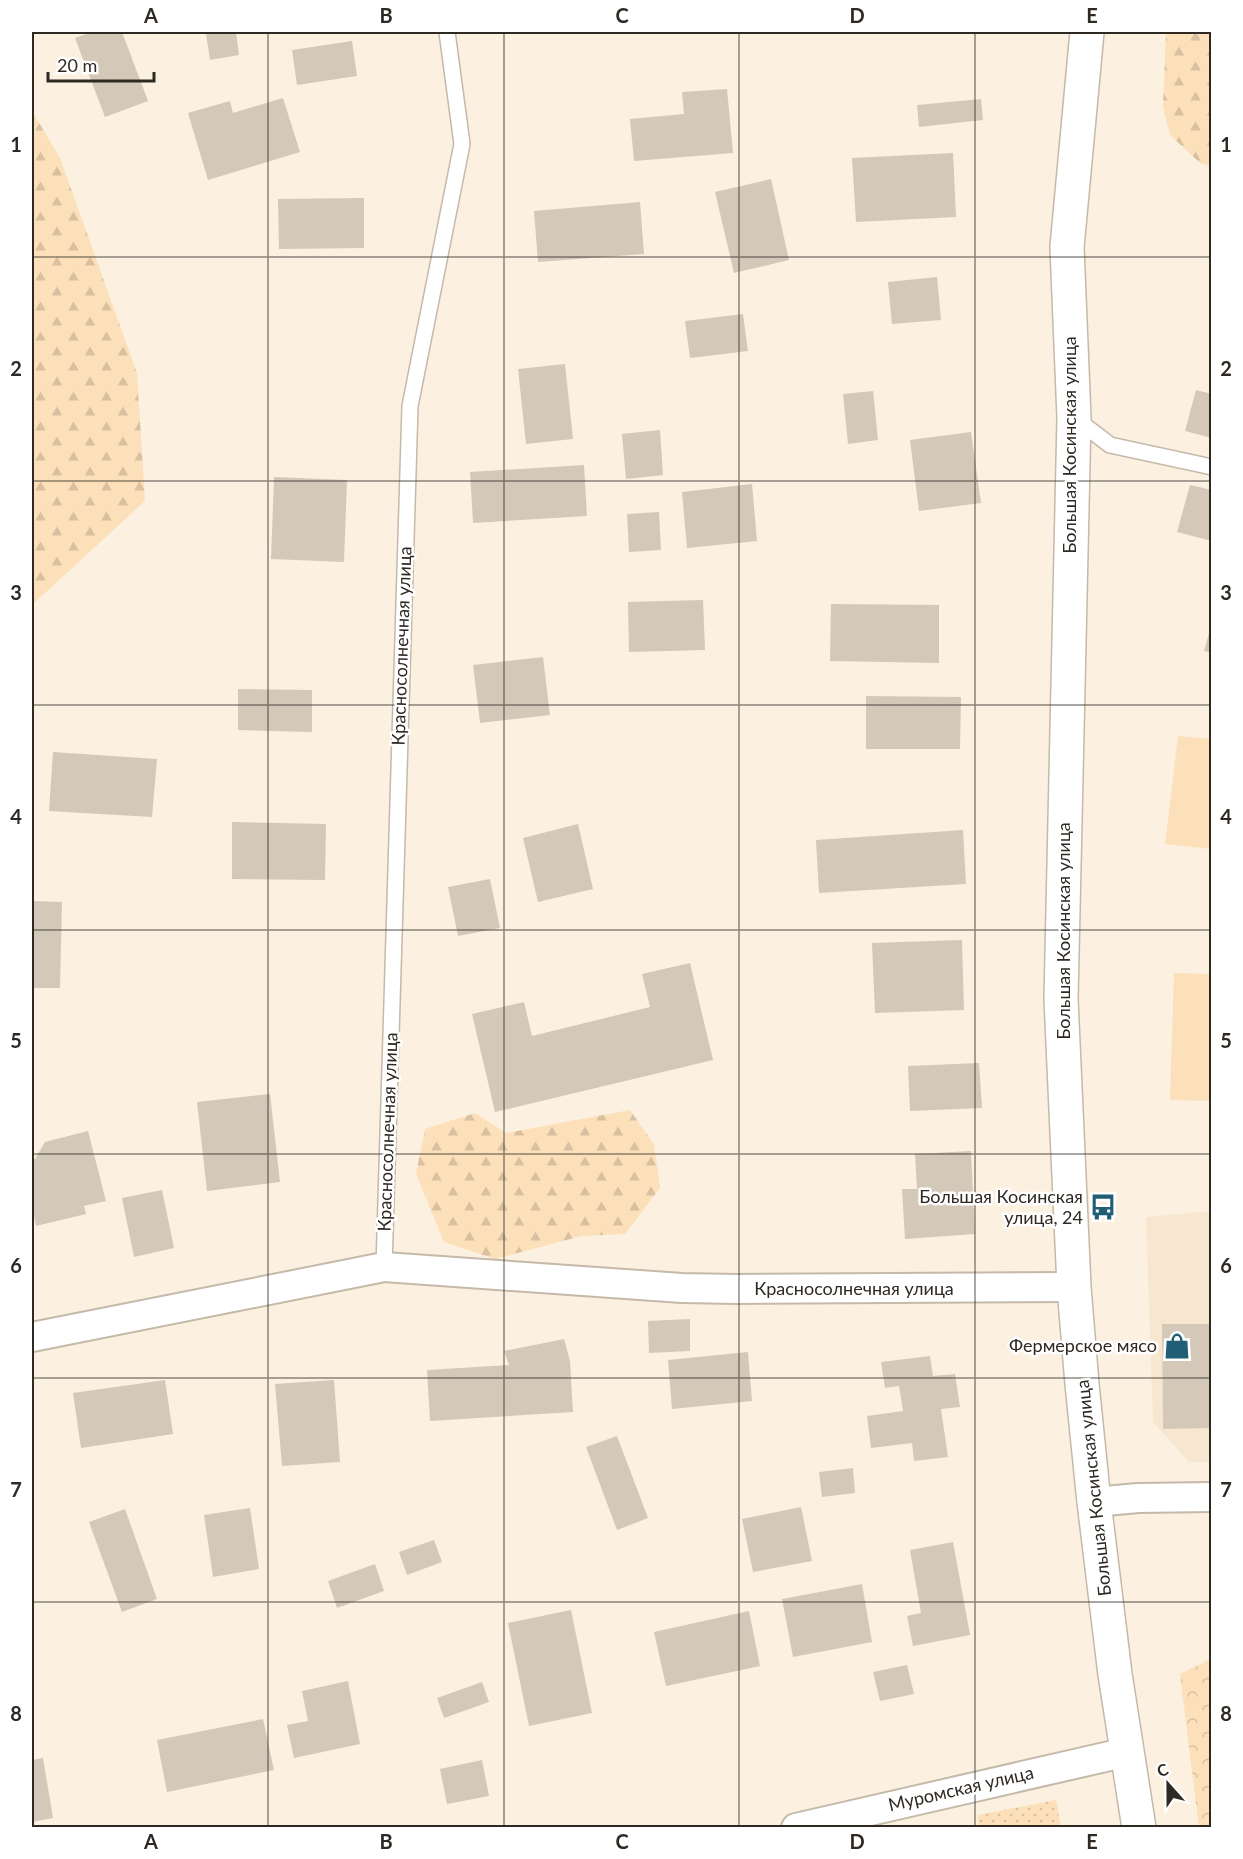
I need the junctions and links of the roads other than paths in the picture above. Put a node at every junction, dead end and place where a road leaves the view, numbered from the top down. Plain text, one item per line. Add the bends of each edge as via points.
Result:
1 (447, 32) edge
2 (1087, 32) edge
3 (1074, 418) junction
4 (1212, 467) edge
5 (384, 1267) junction
6 (1074, 1287) junction
7 (32, 1337) edge
8 (1212, 1497) edge
9 (1094, 1502) junction
10 (1127, 1752) junction
11 (796, 1827) edge
12 (1140, 1827) edge

1 - 5 lane, Красносолнечная улица via 462,144 410,406
2 - 3 street, Большая Косинская улица via 1067,247
3 - 4 lane via 1110,445
3 - 6 street, Большая Косинская улица via 1061,999
5 - 6 street, Красносолнечная улица via 682,1288
5 - 7 street, Красносолнечная улица
6 - 9 street, Большая Косинская улица
8 - 9 street
9 - 10 street, Большая Косинская улица
10 - 11 street, Муромская улица
10 - 12 street, Большая Косинская улица

